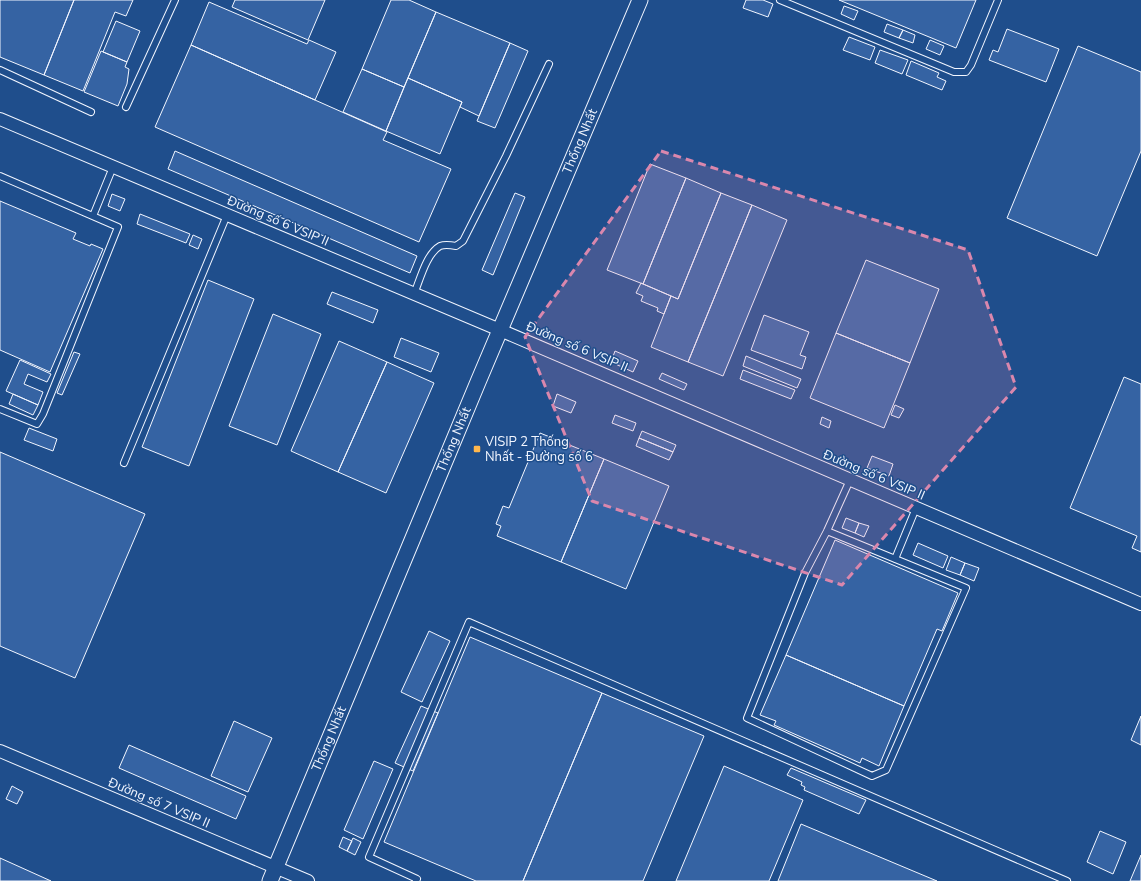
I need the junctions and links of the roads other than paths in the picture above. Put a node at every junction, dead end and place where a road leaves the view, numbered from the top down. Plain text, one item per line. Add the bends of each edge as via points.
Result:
1 (175, 0) edge
2 (640, 0) edge
3 (780, 0) edge
4 (998, 0) edge
5 (549, 64) dead end
6 (0, 70) edge
7 (126, 107) dead end
8 (91, 112) dead end
9 (0, 119) edge
10 (113, 167) junction
11 (0, 176) edge
12 (227, 215) junction
13 (93, 216) junction
14 (414, 294) junction
15 (500, 330) junction
16 (0, 409) edge
17 (124, 463) dead end
18 (850, 480) junction
19 (916, 508) junction
20 (827, 531) junction
21 (895, 559) junction
22 (1141, 604) edge
23 (0, 751) edge
24 (276, 867) junction
25 (270, 881) edge
26 (308, 881) edge
27 (416, 881) edge
28 (1067, 881) edge

1 - 7 lane
2 - 15 street, Thống Nhất
3 - 4 lane via 954,72 966,72
5 - 14 lane via 463,241 456,246 440,246 433,252 426,262
6 - 8 lane
9 - 10 street, Đường số 6 VSIP II
10 - 12 street, Đường số 6 VSIP II
10 - 13 lane
11 - 13 lane
12 - 14 street, Đường số 6 VSIP II
12 - 17 lane
13 - 16 lane via 118,227 43,414 37,424
14 - 15 street, Đường số 6 VSIP II
15 - 18 street, Đường số 6 VSIP II
15 - 24 street, Thống Nhất
18 - 19 street, Đường số 6 VSIP II
18 - 20 lane
19 - 21 lane
19 - 22 street, Đường số 6 VSIP II
20 - 21 lane
20 - 21 lane via 805,573 747,718 872,776 886,770 966,588
23 - 24 street, Đường số 7 VSIP II
24 - 25 street, Thống Nhất
24 - 26 street, Đường số 7 VSIP II
27 - 28 lane via 417,878 369,857 469,622

